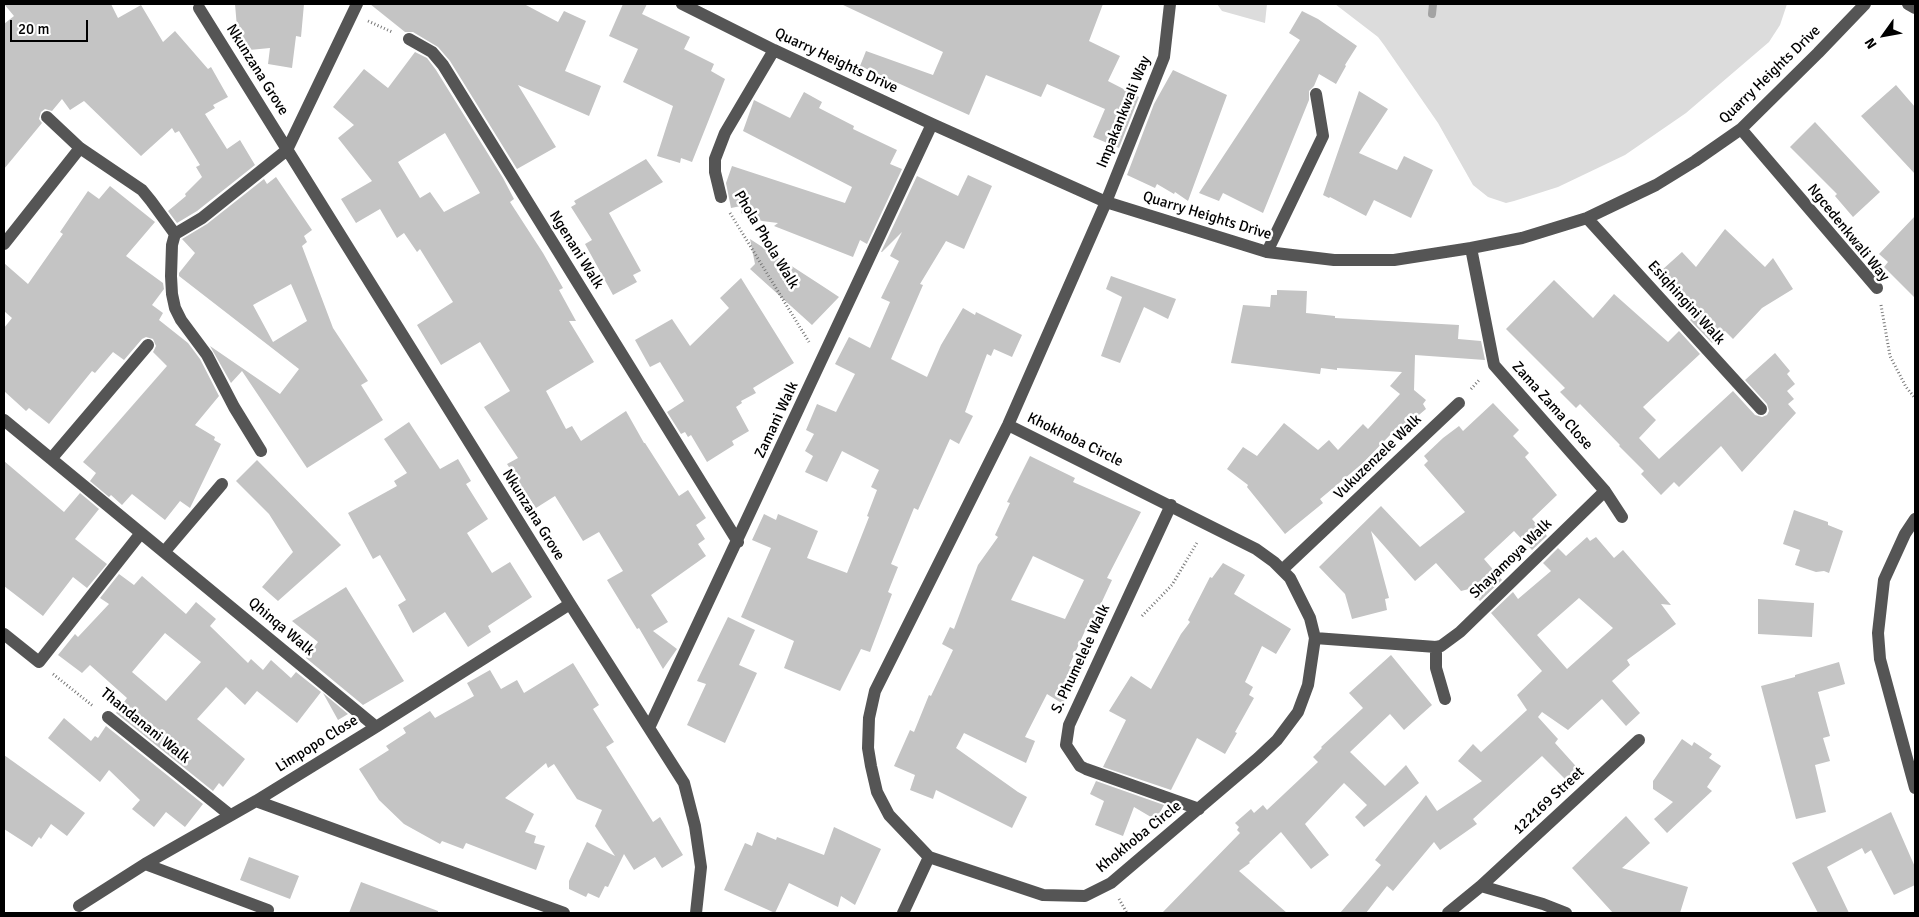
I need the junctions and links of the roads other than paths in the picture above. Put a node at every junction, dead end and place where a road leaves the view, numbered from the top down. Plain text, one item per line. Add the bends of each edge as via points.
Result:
1 (682, 4) edge
2 (1170, 4) edge
3 (1865, 4) edge
4 (1908, 4) edge
5 (199, 8) dead end
6 (1915, 8) edge
7 (354, 9) edge
8 (409, 39) road end
9 (774, 50) junction
10 (1316, 94) dead end
11 (47, 117) dead end
12 (932, 124) junction
13 (1741, 128) junction
14 (80, 148) junction
15 (287, 150) junction
16 (721, 197) road end
17 (1106, 202) junction
18 (1587, 218) junction
19 (175, 234) junction
20 (4, 244) edge
21 (1471, 248) junction
22 (1267, 252) junction
23 (1877, 288) road end
24 (148, 345) dead end
25 (1459, 403) road end
26 (1761, 409) dead end
27 (4, 420) edge
28 (1008, 425) junction
29 (261, 451) dead end
30 (51, 459) junction
31 (222, 484) dead end
32 (1605, 491) junction
33 (1170, 505) junction
34 (1622, 517) dead end
35 (1915, 519) edge
36 (141, 533) junction
37 (738, 542) junction
38 (165, 551) junction
39 (1282, 570) junction
40 (570, 604) junction
41 (4, 634) edge
42 (1314, 638) junction
43 (1436, 647) junction
44 (1444, 699) dead end
45 (108, 717) road end
46 (376, 727) junction
47 (649, 728) junction
48 (1639, 740) dead end
49 (1915, 788) edge
50 (256, 800) junction
51 (1199, 809) junction
52 (230, 815) junction
53 (929, 857) junction
54 (145, 864) junction
55 (1482, 886) junction
56 (79, 906) dead end
57 (268, 910) dead end
58 (564, 913) edge
59 (696, 913) edge
60 (903, 913) edge
61 (1448, 913) edge
62 (1566, 913) edge

1 - 9 street, Quarry Heights Drive
2 - 17 street, Impakankwali Way via 1164,57
3 - 13 street, Quarry Heights Drive
4 - 6 street
5 - 15 street, Nkunzana Grove
7 - 15 street, Nkunzana Grove
8 - 37 street, Ngenani Walk via 432,52 443,65
9 - 12 street, Quarry Heights Drive
9 - 16 street, Phola Phola Walk via 725,133 715,159
10 - 22 street via 1323,136
11 - 14 street
12 - 17 street, Quarry Heights Drive
12 - 37 street, Zamani Walk
13 - 18 street, Quarry Heights Drive via 1656,185
13 - 23 street, Ngcedenkwali Way
14 - 19 street via 128,180 151,201
14 - 20 street
15 - 19 street via 202,218
15 - 40 street, Nkunzana Grove
17 - 22 street, Quarry Heights Drive
17 - 28 street, Khokhoba Circle
18 - 21 street, Quarry Heights Drive via 1522,238
18 - 26 street, Esiqhingini Walk
19 - 29 street via 171,276 176,308 207,355
21 - 22 street, Quarry Heights Drive via 1394,260 1334,260
21 - 32 street, Zama Zama Close via 1494,365
24 - 30 street
25 - 39 street, Vukuzenzele Walk
27 - 30 street, Qhinqa Walk
28 - 33 street, Khokhoba Circle
28 - 53 street, Khokhoba Circle via 875,691 869,718 868,748 878,792 889,815
30 - 36 street, Qhinqa Walk
31 - 38 street
32 - 34 street, Zama Zama Close
32 - 43 street, Shayamoya Walk via 1460,632
33 - 39 street, Khokhoba Circle via 1256,549
33 - 51 street, S. Phumelele Walk via 1068,725 1066,745 1080,766 1086,769
35 - 49 street via 1884,580 1878,633 1880,659
36 - 38 street, Qhinqa Walk
36 - 41 street via 39,662
37 - 47 street, Zamani Walk
38 - 46 street, Qhinqa Walk
39 - 42 street, Khokhoba Circle via 1290,578 1310,618
40 - 46 street, Limpopo Close
40 - 47 street, Nkunzana Grove
42 - 43 street
42 - 51 street, Khokhoba Circle via 1308,685 1298,712 1277,740
43 - 44 street via 1436,668
45 - 52 street, Thandanani Walk
46 - 50 street, Limpopo Close
47 - 59 street, Nkunzana Grove via 684,783 695,826 701,866
48 - 55 street, 122169 Street
50 - 52 street, Limpopo Close
50 - 58 street
51 - 53 street, Khokhoba Circle via 1111,883 1085,896 1044,895
52 - 54 street, Limpopo Close
53 - 60 street
54 - 56 street, Limpopo Close
54 - 57 street
55 - 61 street, 122169 Street
55 - 62 street

